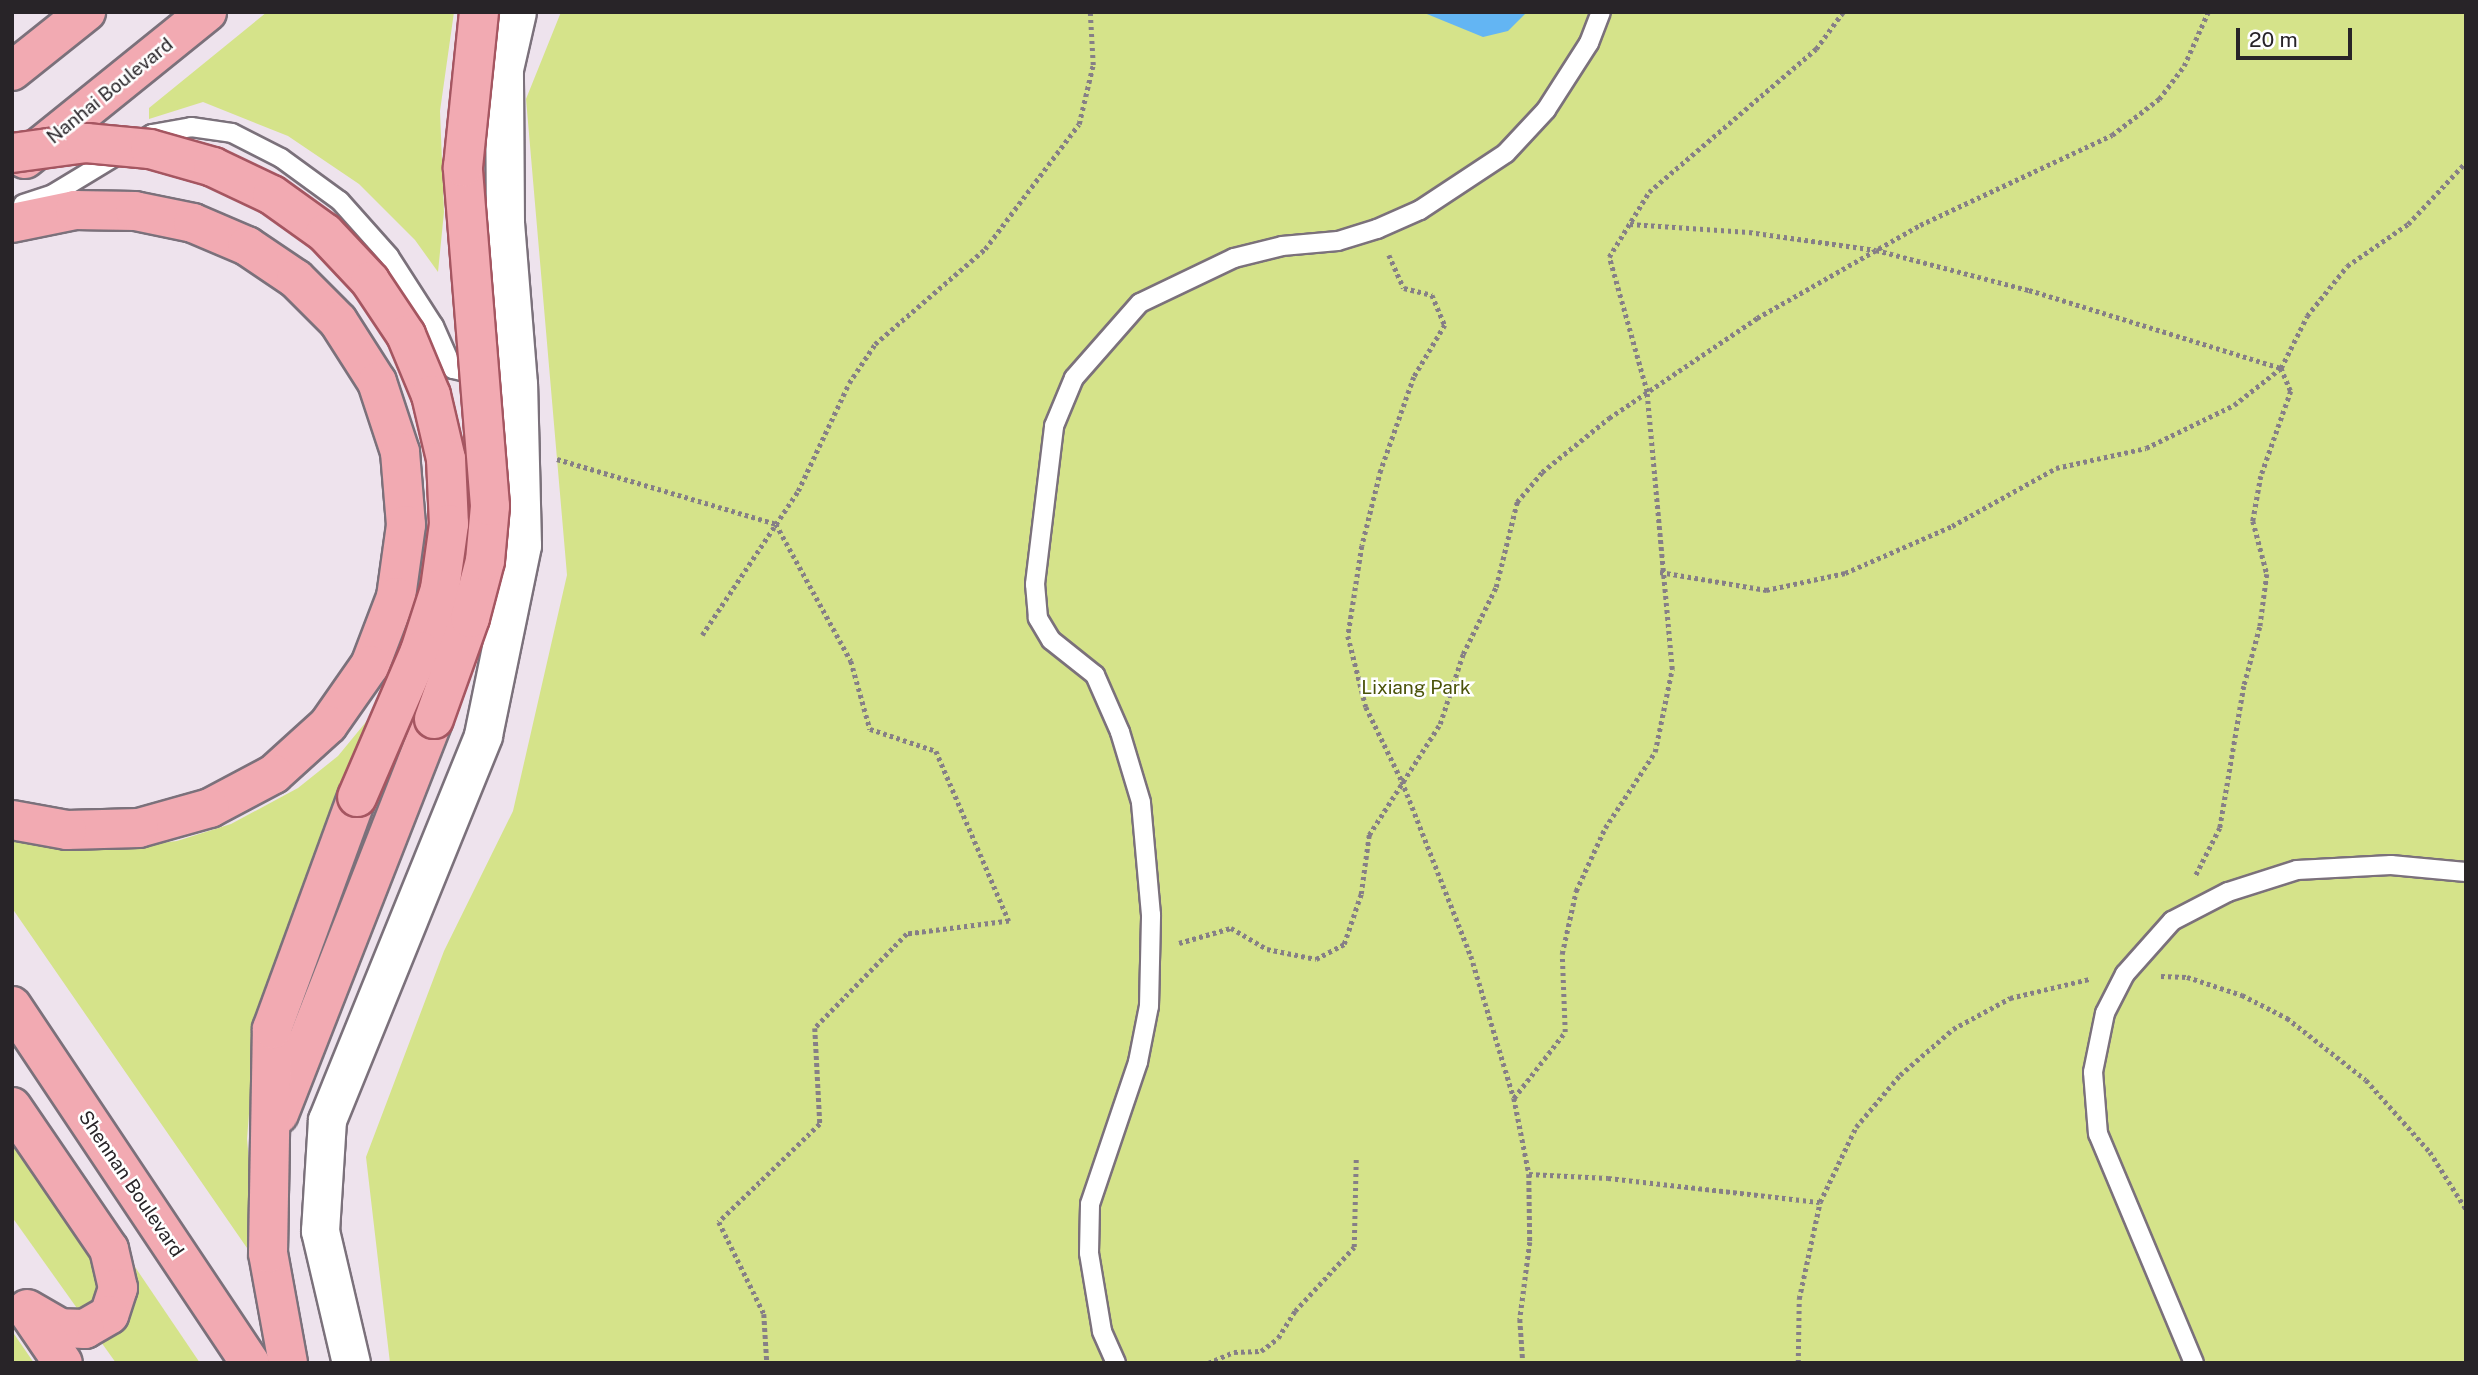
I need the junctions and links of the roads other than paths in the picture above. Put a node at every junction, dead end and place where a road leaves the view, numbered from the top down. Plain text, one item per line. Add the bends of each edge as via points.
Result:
1 (86, 12) edge
2 (207, 12) edge
3 (478, 12) edge
4 (517, 12) edge
5 (1601, 12) edge
6 (12, 71) edge
7 (12, 153) edge
8 (12, 169) edge
9 (12, 204) edge
10 (12, 223) edge
11 (518, 384) junction
12 (12, 820) edge
13 (2466, 872) edge
14 (12, 1006) edge
15 (12, 1107) edge
16 (268, 1142) junction
17 (20, 1299) edge
18 (63, 1363) edge
19 (250, 1363) edge
20 (288, 1363) edge
21 (352, 1363) edge
22 (1116, 1363) edge
23 (2194, 1363) edge

1 - 6 main road
2 - 8 main road, Nanhai Boulevard, bridge
3 - 16 main road, bridge via 463,167 490,506 485,561 434,719
4 - 11 street via 504,82 505,224
5 - 22 lane via 1588,43 1546,110 1506,153 1420,211 1377,229 1338,242 1282,246 1234,258 1140,303 1074,378 1054,426 1035,584 1038,618 1051,640 1095,675 1120,732 1141,802 1149,1006 1138,1062 1090,1204 1091,1266 1102,1331
7 - 16 main road, bridge via 86,143 150,149 213,167 272,195 325,233 370,281 406,335 434,408 446,459 449,524 440,589 272,1028
9 - 11 lane via 53,194 152,134 191,127 232,133 281,158 340,201 389,256 434,326 453,369
10 - 12 main road via 75,210 135,211 193,223 247,246 296,279 338,321 377,383 400,452 406,525 396,597 370,665 319,733 274,774 210,808 139,828 67,830
11 - 21 street via 522,545 483,735 327,1120 320,1231
13 - 23 lane via 2391,865 2297,870 2228,892 2172,921 2125,974 2105,1013 2093,1072 2098,1134
14 - 19 main road, Shennan Boulevard
15 - 17 main road via 109,1249 118,1288 109,1315 85,1329 60,1328
16 - 20 main road via 268,1253
17 - 18 main road

